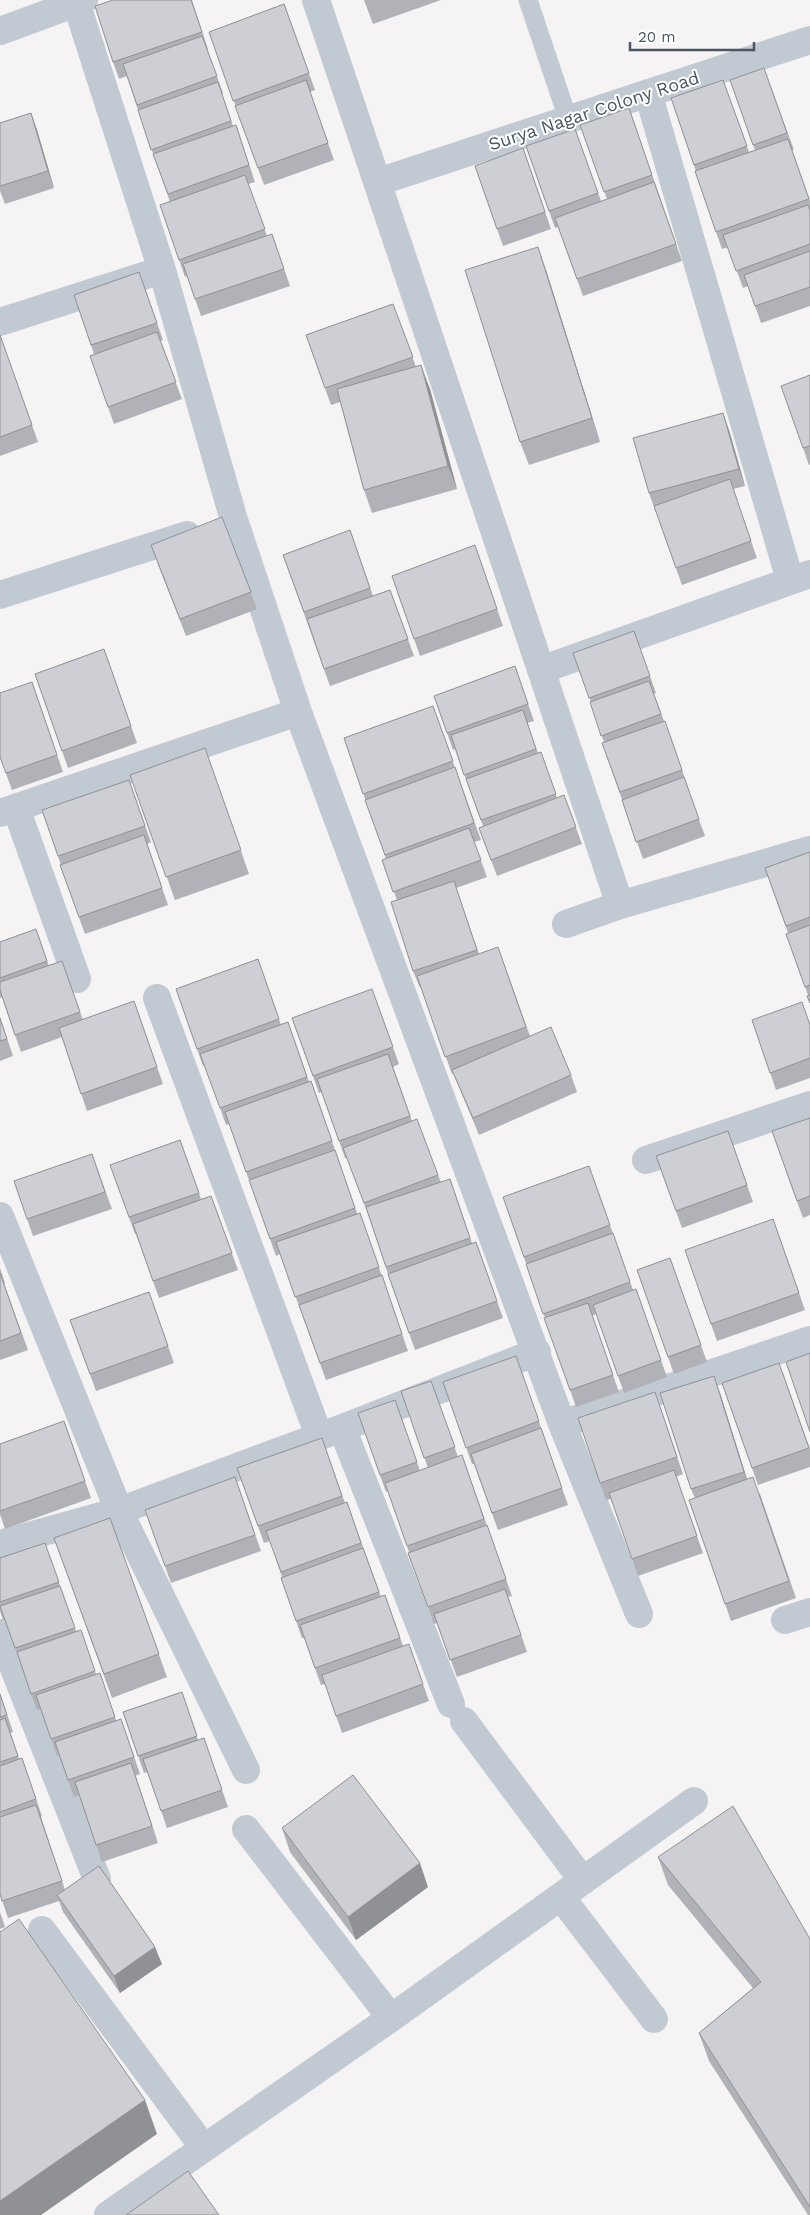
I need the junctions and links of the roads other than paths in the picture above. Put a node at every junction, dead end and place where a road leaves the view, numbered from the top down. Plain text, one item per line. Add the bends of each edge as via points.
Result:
1 (316, 0) edge
2 (528, 0) edge
3 (80, 1) edge
4 (0, 31) edge
5 (810, 40) edge
6 (648, 93) junction
7 (568, 119) junction
8 (378, 182) junction
9 (162, 270) junction
10 (0, 322) edge
11 (234, 520) junction
12 (800, 577) edge
13 (0, 596) edge
14 (541, 670) junction
15 (298, 712) junction
16 (8, 810) edge
17 (810, 850) edge
18 (620, 905) junction
19 (566, 924) dead end
20 (77, 979) dead end
21 (157, 998) dead end
22 (810, 1105) edge
23 (646, 1160) dead end
24 (0, 1216) edge
25 (810, 1340) edge
26 (537, 1352) junction
27 (562, 1424) junction
28 (331, 1432) junction
29 (119, 1511) junction
30 (0, 1544) edge
31 (639, 1614) dead end
32 (0, 1633) edge
33 (246, 1770) dead end
34 (694, 1801) dead end
35 (246, 1829) dead end
36 (97, 1879) edge
37 (572, 1889) junction
38 (42, 1930) dead end
39 (391, 2018) junction
40 (654, 2019) dead end
41 (204, 2148) junction
42 (108, 2215) edge

1 - 8 street
2 - 7 lane
3 - 4 street
3 - 9 street
5 - 6 street, Surya Nagar Colony Road
6 - 7 street, Surya Nagar Colony Road
6 - 12 street
7 - 8 street, Surya Nagar Colony Road
8 - 14 street
9 - 10 street
9 - 11 street
11 - 13 street
11 - 15 street
12 - 14 street
14 - 18 street
15 - 16 street
15 - 26 street
16 - 20 street
17 - 18 street
18 - 19 street
21 - 28 street
22 - 23 street
24 - 29 street
25 - 27 street
26 - 27 street
26 - 28 street
27 - 31 street
28 - 29 street
28 - 37 street via 457,1713
29 - 30 street
29 - 33 street
32 - 36 street
34 - 37 street
35 - 39 street
37 - 39 street
37 - 40 street
38 - 41 street
39 - 41 street
41 - 42 street

